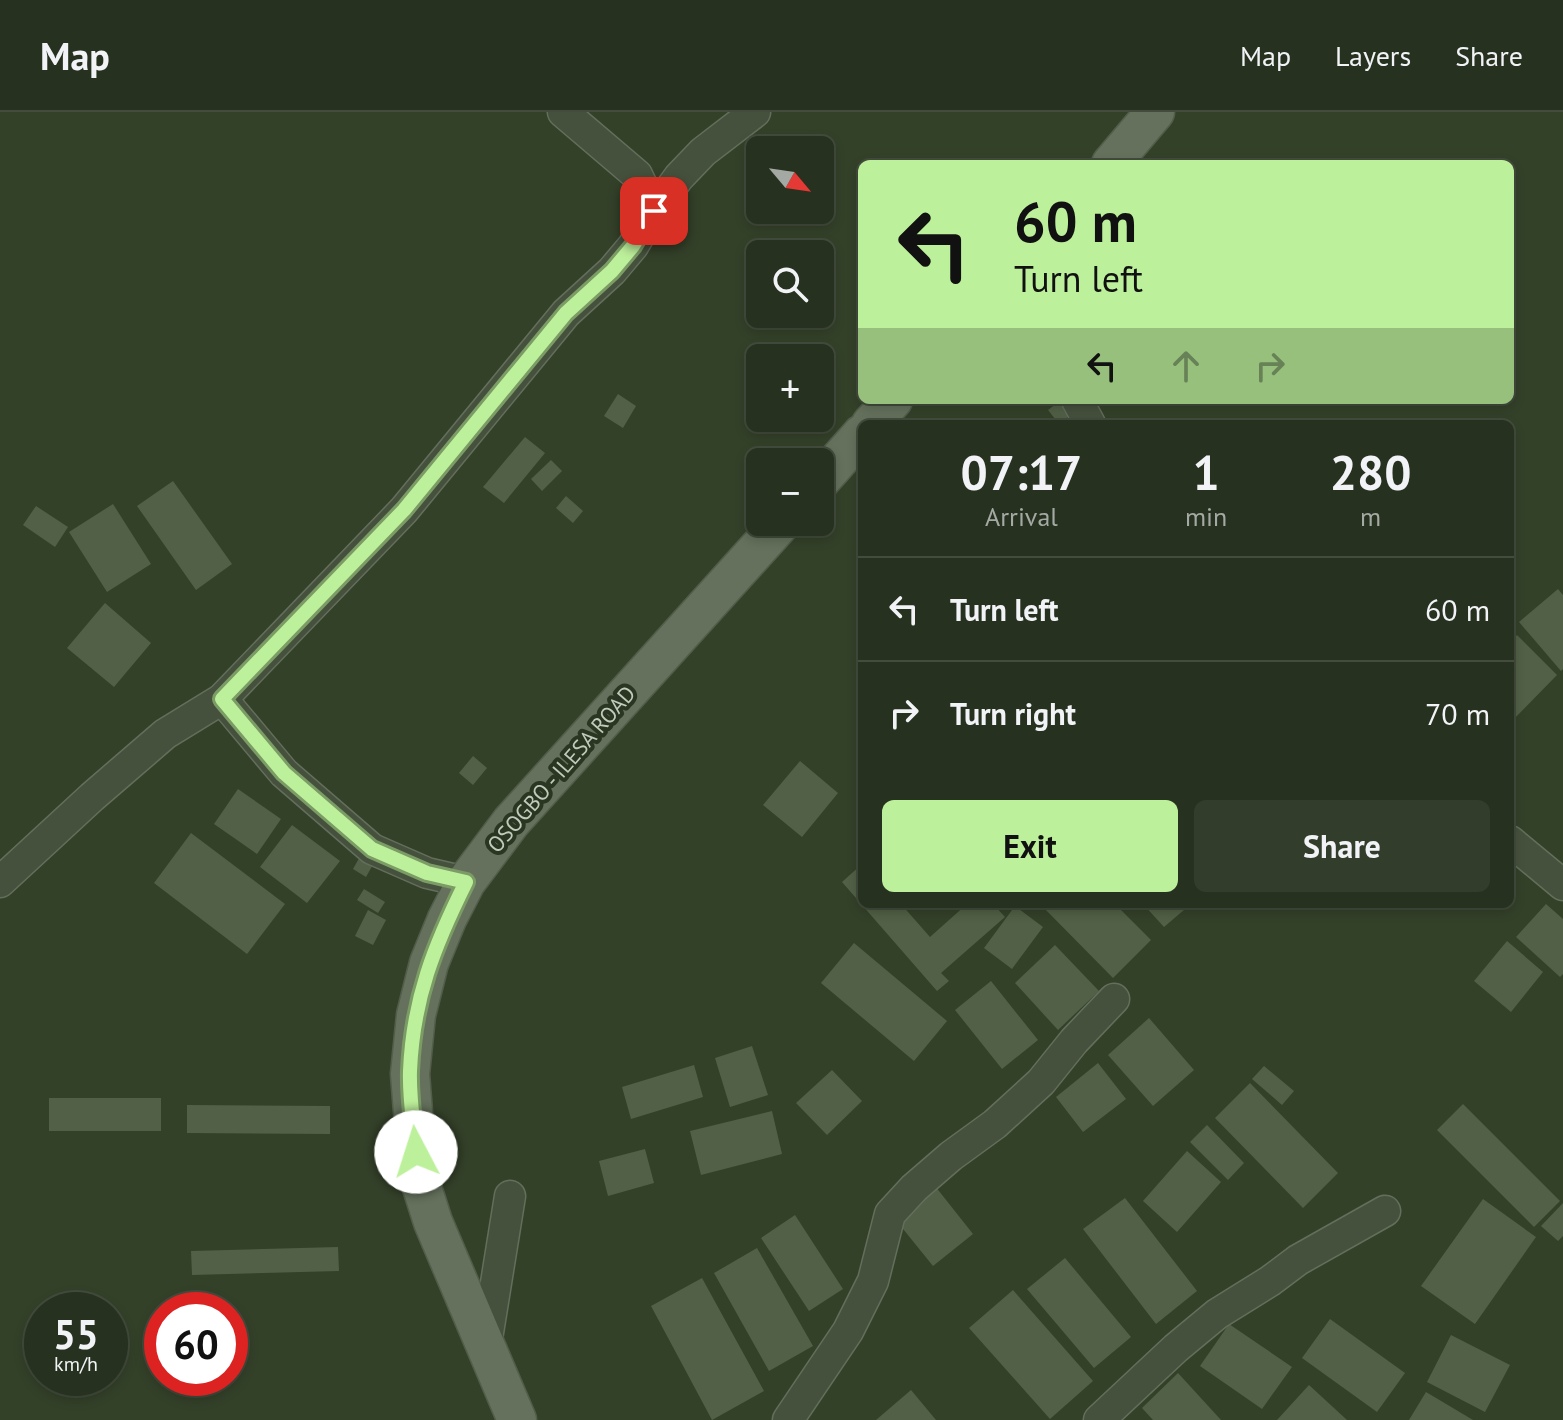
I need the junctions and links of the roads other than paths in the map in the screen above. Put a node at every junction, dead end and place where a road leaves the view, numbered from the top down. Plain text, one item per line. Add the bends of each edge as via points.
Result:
1 (563, 112) edge
2 (755, 112) edge
3 (1155, 112) edge
4 (1114, 160) edge
5 (637, 175) junction
6 (679, 177) junction
7 (654, 211) junction
8 (889, 404) edge
9 (875, 420) edge
10 (858, 438) edge
11 (834, 465) edge
12 (769, 536) edge
13 (222, 699) junction
14 (1514, 844) edge
15 (0, 882) edge
16 (466, 882) junction
17 (1563, 885) edge
18 (1114, 999) dead end
19 (510, 1196) dead end
20 (1385, 1211) dead end
21 (486, 1345) junction
22 (517, 1420) edge
23 (788, 1420) edge
24 (1099, 1420) edge

1 - 5 street
2 - 6 street
3 - 4 main road
5 - 6 street
5 - 7 street
6 - 7 street
7 - 13 street via 633,246 566,313 404,510
8 - 9 main road
10 - 11 main road
12 - 16 main road, OSOGBO - ILESA ROAD via 511,822
13 - 15 street via 165,734
13 - 16 street via 284,773 372,849 427,873
14 - 17 street
16 - 21 main road, OSOGBO - ILESA ROAD via 429,963 416,1015 410,1074 418,1175
18 - 23 street via 1041,1082 890,1214 873,1281 848,1331
19 - 21 street
20 - 24 street via 1217,1314
21 - 22 main road, OSOGBO - ILESA ROAD

